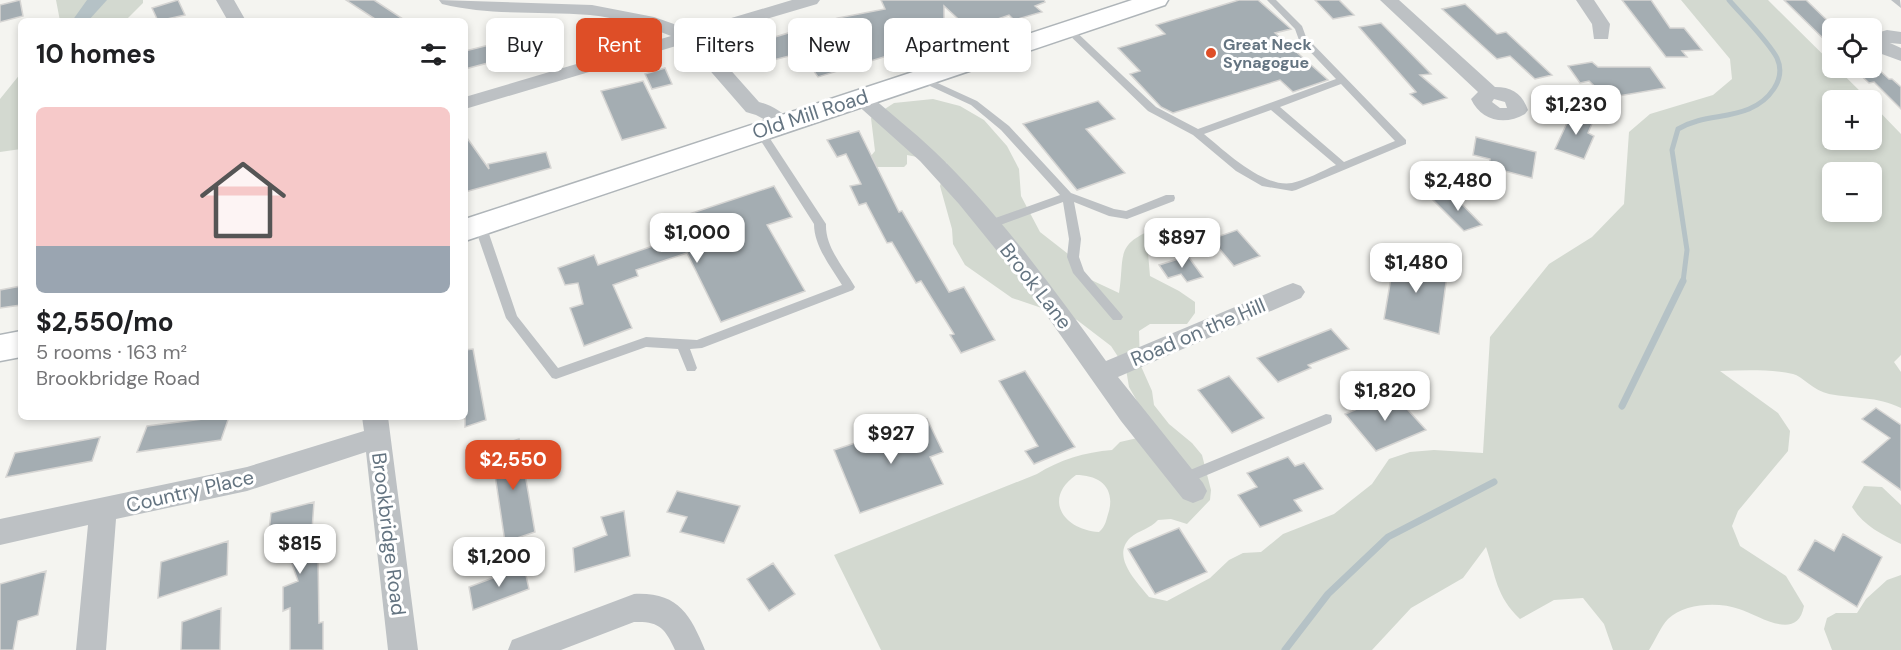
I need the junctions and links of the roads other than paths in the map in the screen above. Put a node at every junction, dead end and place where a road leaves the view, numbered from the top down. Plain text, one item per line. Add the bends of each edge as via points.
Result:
1 (225, 0) edge
2 (450, 0) edge
3 (811, 0) edge
4 (1156, 0) edge
5 (1271, 0) edge
6 (1389, 0) edge
7 (1584, 0) edge
8 (1895, 0) edge
9 (1901, 5) edge
10 (235, 18) edge
11 (750, 18) edge
12 (1068, 29) junction
13 (674, 30) edge
14 (1601, 35) dead end
15 (1901, 38) edge
16 (674, 41) edge
17 (1901, 55) edge
18 (719, 72) edge
19 (920, 78) junction
20 (1344, 80) junction
21 (1490, 93) dead end
22 (861, 98) junction
23 (468, 102) edge
24 (1273, 106) junction
25 (762, 124) junction
26 (1197, 133) junction
27 (1343, 166) junction
28 (1067, 196) junction
29 (1170, 198) dead end
30 (988, 225) junction
31 (472, 228) edge
32 (1293, 292) dead end
33 (1117, 317) dead end
34 (682, 344) junction
35 (18, 345) edge
36 (0, 348) edge
37 (691, 368) dead end
38 (1102, 373) junction
39 (1326, 418) dead end
40 (376, 427) edge
41 (1188, 485) joint
42 (103, 510) junction
43 (0, 532) edge
44 (91, 650) edge
45 (403, 650) edge
46 (523, 650) edge
47 (690, 650) edge

1 - 10 street
2 - 13 street via 486,7 591,10
3 - 11 street
4 - 12 street, Old Mill Road
5 - 20 lane
6 - 21 street
7 - 14 street via 1601,24
8 - 9 lane
12 - 19 street, Old Mill Road
12 - 26 lane via 1152,109
15 - 17 street via 1887,36 1880,43
16 - 23 street
18 - 25 street
19 - 22 street, Old Mill Road
19 - 28 lane via 974,103 1005,128
20 - 24 lane
20 - 27 lane via 1402,142
22 - 25 street, Old Mill Road
22 - 30 street, Brook Lane via 927,156
24 - 26 lane
24 - 27 lane
25 - 31 street, Old Mill Road
25 - 34 lane via 820,224 825,245 849,287 698,345
26 - 27 lane via 1240,169 1266,183 1292,187
28 - 29 lane via 1127,215
28 - 30 lane
28 - 33 lane via 1075,239 1073,256 1079,273
30 - 38 street, Brook Lane
31 - 34 lane via 512,318 556,374 646,342
32 - 38 street, Road on the Hill
34 - 37 lane
35 - 36 street
38 - 41 street, Brook Lane
39 - 41 lane
40 - 42 street, Country Place via 255,477
40 - 45 street, Brookbridge Road
42 - 43 street, Country Place
42 - 44 street
46 - 47 street via 634,608 652,606 668,614 681,629

